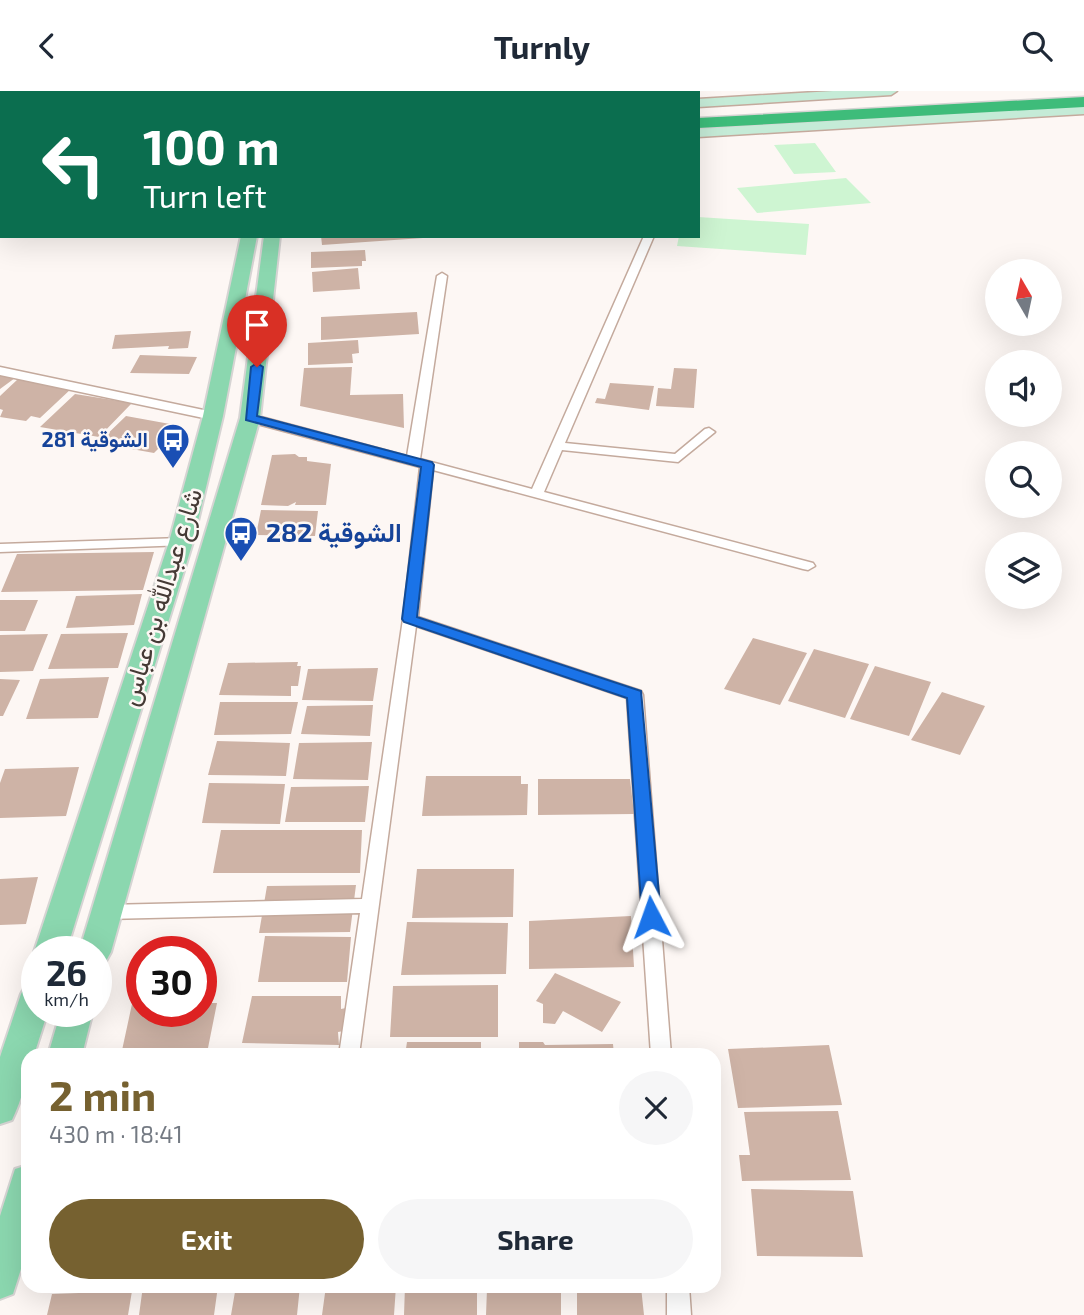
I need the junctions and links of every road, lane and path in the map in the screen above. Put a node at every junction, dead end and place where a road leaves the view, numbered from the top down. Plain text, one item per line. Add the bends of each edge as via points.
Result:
1 (891, 91) edge
2 (1037, 91) edge
3 (855, 92) edge
4 (912, 98) junction
5 (1084, 102) edge
6 (700, 103) edge
7 (700, 103) edge
8 (700, 110) edge
9 (1084, 110) edge
10 (880, 113) junction
11 (700, 123) edge
12 (700, 131) edge
13 (700, 131) edge
14 (249, 238) edge
15 (272, 238) edge
16 (648, 238) edge
17 (442, 276) dead end
18 (0, 371) edge
19 (213, 416) junction
20 (250, 418) junction
21 (709, 432) dead end
22 (557, 446) junction
23 (420, 463) junction
24 (536, 493) junction
25 (181, 542) junction
26 (0, 548) edge
27 (808, 566) dead end
28 (410, 619) junction
29 (370, 906) junction
30 (106, 912) junction
31 (55, 936) edge
32 (99, 936) edge
33 (26, 1027) edge
34 (73, 1027) edge
35 (67, 1048) edge
36 (350, 1048) edge
37 (661, 1048) edge
38 (0, 1109) edge
39 (20, 1238) edge
40 (0, 1281) edge
41 (678, 1293) edge
42 (679, 1315) edge

1 - 3 main road
2 - 4 highway
3 - 6 main road
4 - 7 highway
4 - 8 highway
5 - 10 highway
9 - 13 main road
10 - 11 highway
10 - 12 highway
14 - 19 main road, شارع عبدالله بن عباس
15 - 20 main road, شارع عبدالله بن عباس
16 - 22 street
17 - 23 street
18 - 19 street
19 - 25 main road, شارع عبدالله بن عباس
20 - 23 street
20 - 30 main road, شارع عبدالله بن عباس
21 - 22 street via 678,458
22 - 24 street
23 - 24 street
23 - 28 street
24 - 27 street
25 - 26 street
25 - 31 main road, شارع عبدالله بن عباس
28 - 29 street
28 - 37 street via 635,695
29 - 30 street
29 - 36 street
30 - 32 main road, شارع عبدالله بن عباس
33 - 38 main road
34 - 35 main road
39 - 40 main road
41 - 42 street

